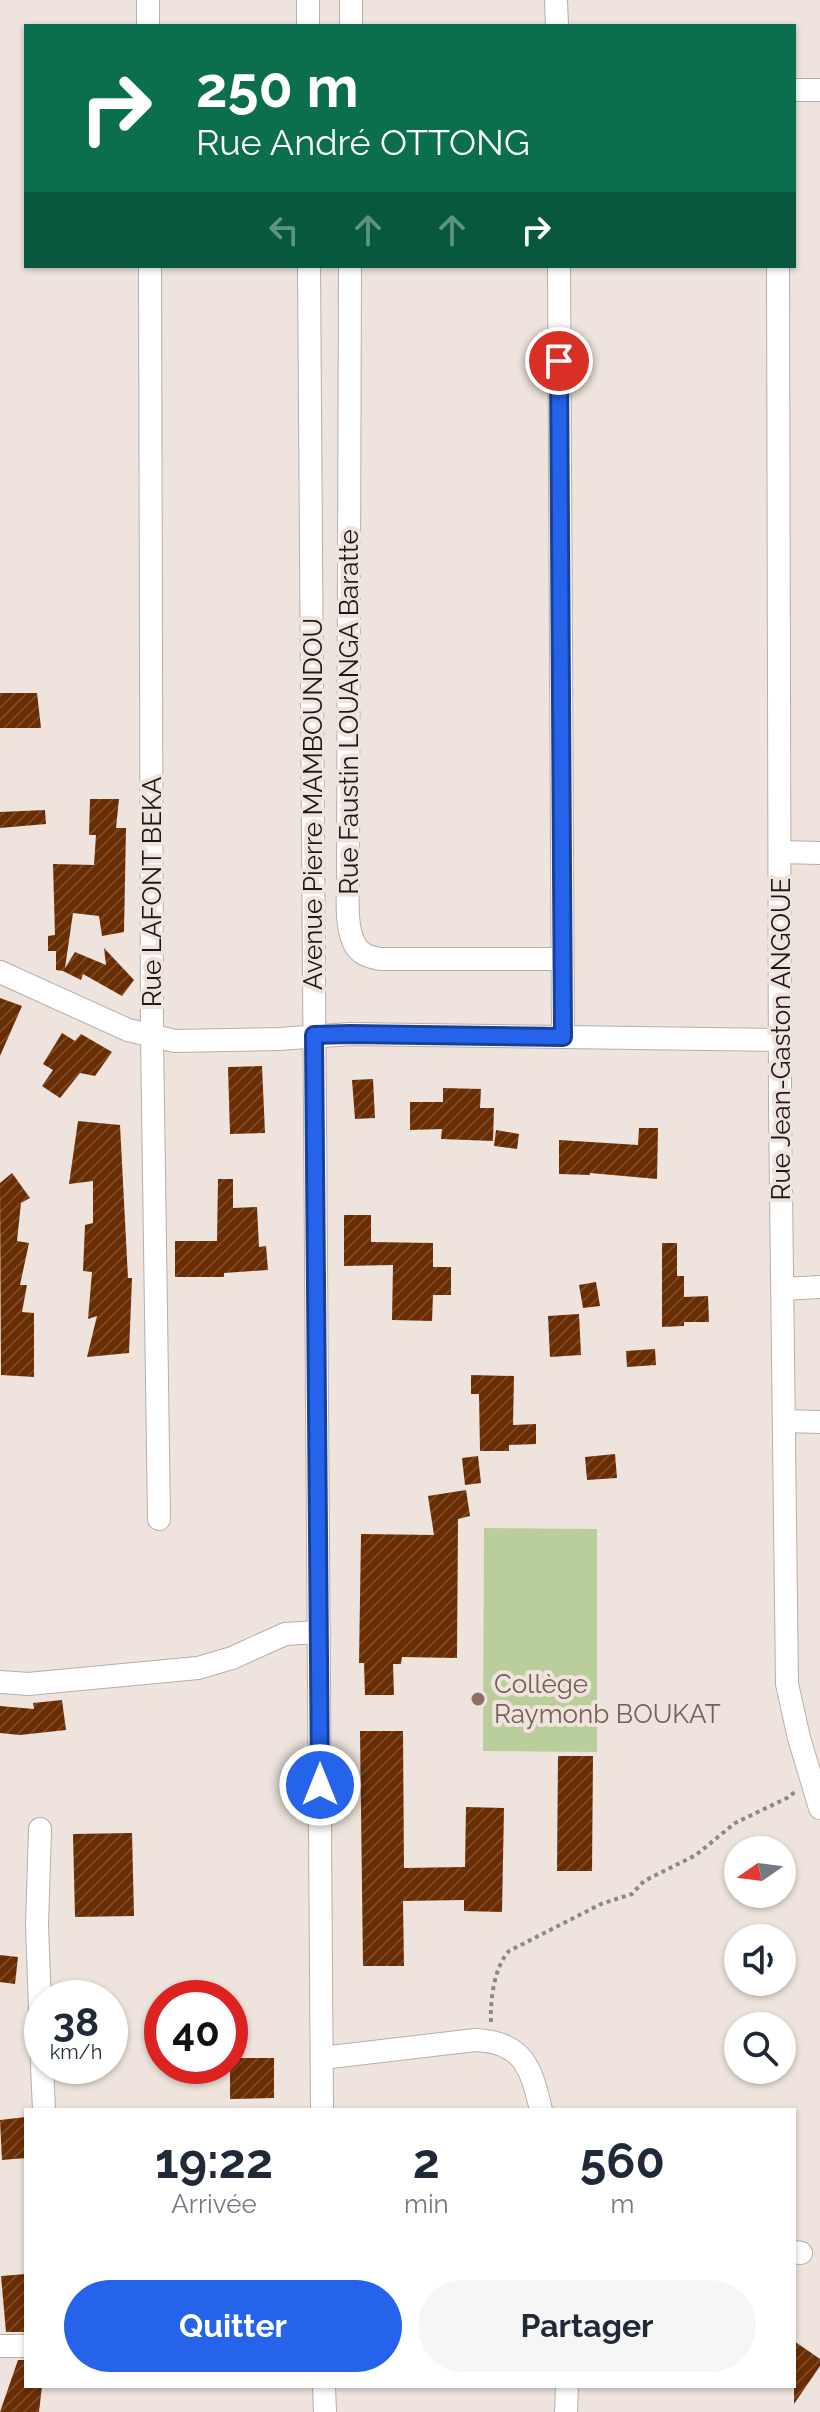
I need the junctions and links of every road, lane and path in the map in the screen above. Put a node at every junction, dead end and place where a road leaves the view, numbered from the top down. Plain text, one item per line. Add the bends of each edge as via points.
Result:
1 (148, 0) edge
2 (308, 0) edge
3 (351, 0) edge
4 (556, 0) edge
5 (148, 24) edge
6 (308, 24) edge
7 (351, 24) edge
8 (557, 24) edge
9 (796, 90) edge
10 (820, 90) edge
11 (150, 268) edge
12 (309, 268) edge
13 (350, 268) edge
14 (559, 268) edge
15 (778, 268) edge
16 (781, 852) junction
17 (820, 853) edge
18 (562, 959) junction
19 (0, 972) edge
20 (314, 1035) junction
21 (152, 1036) junction
22 (563, 1037) junction
23 (780, 1040) junction
24 (820, 1287) edge
25 (783, 1289) junction
26 (784, 1421) junction
27 (820, 1422) edge
28 (159, 1519) dead end
29 (319, 1632) junction
30 (0, 1682) edge
31 (811, 1777) junction
32 (820, 1808) edge
33 (40, 1829) dead end
34 (39, 1980) edge
35 (494, 2041) junction
36 (322, 2058) junction
37 (43, 2084) edge
38 (44, 2108) edge
39 (322, 2108) edge
40 (540, 2108) edge
41 (0, 2346) edge
42 (24, 2346) edge
43 (324, 2388) edge
44 (567, 2388) edge
45 (325, 2412) edge
46 (566, 2412) edge

1 - 5 street
2 - 6 street
3 - 7 street
4 - 8 street
9 - 10 street
11 - 21 street, Rue LAFONT BEKA
12 - 20 street, Avenue Pierre MAMBOUNDOU
13 - 18 street, Rue Faustin LOUANGA Baratte via 348,865 354,944 365,956 380,959
14 - 18 street
15 - 16 street, Rue Jean-Gaston ANGOUE
16 - 17 street
16 - 23 street, Rue Jean-Gaston ANGOUE
18 - 22 street
19 - 21 street
20 - 21 street via 175,1041
20 - 22 street
20 - 29 street, Avenue Pierre MAMBOUNDOU
21 - 28 street, Rue LAFONT BEKA
22 - 23 street
23 - 25 street, Rue Jean-Gaston ANGOUE
24 - 25 street
25 - 26 street, Rue Jean-Gaston ANGOUE
26 - 27 street
26 - 31 street, Rue Jean-Gaston ANGOUE via 787,1684
29 - 30 street via 285,1634 198,1668
29 - 36 street, Avenue Pierre MAMBOUNDOU
31 - 32 street, Rue Jean-Gaston ANGOUE
31 - 35 path via 787,1798 735,1823 696,1855 644,1881 632,1894 509,1951 491,1995
33 - 34 street
35 - 36 street
35 - 40 street via 517,2051 525,2062
36 - 39 street, Avenue Pierre MAMBOUNDOU
37 - 38 street
41 - 42 street
43 - 45 street
44 - 46 street

